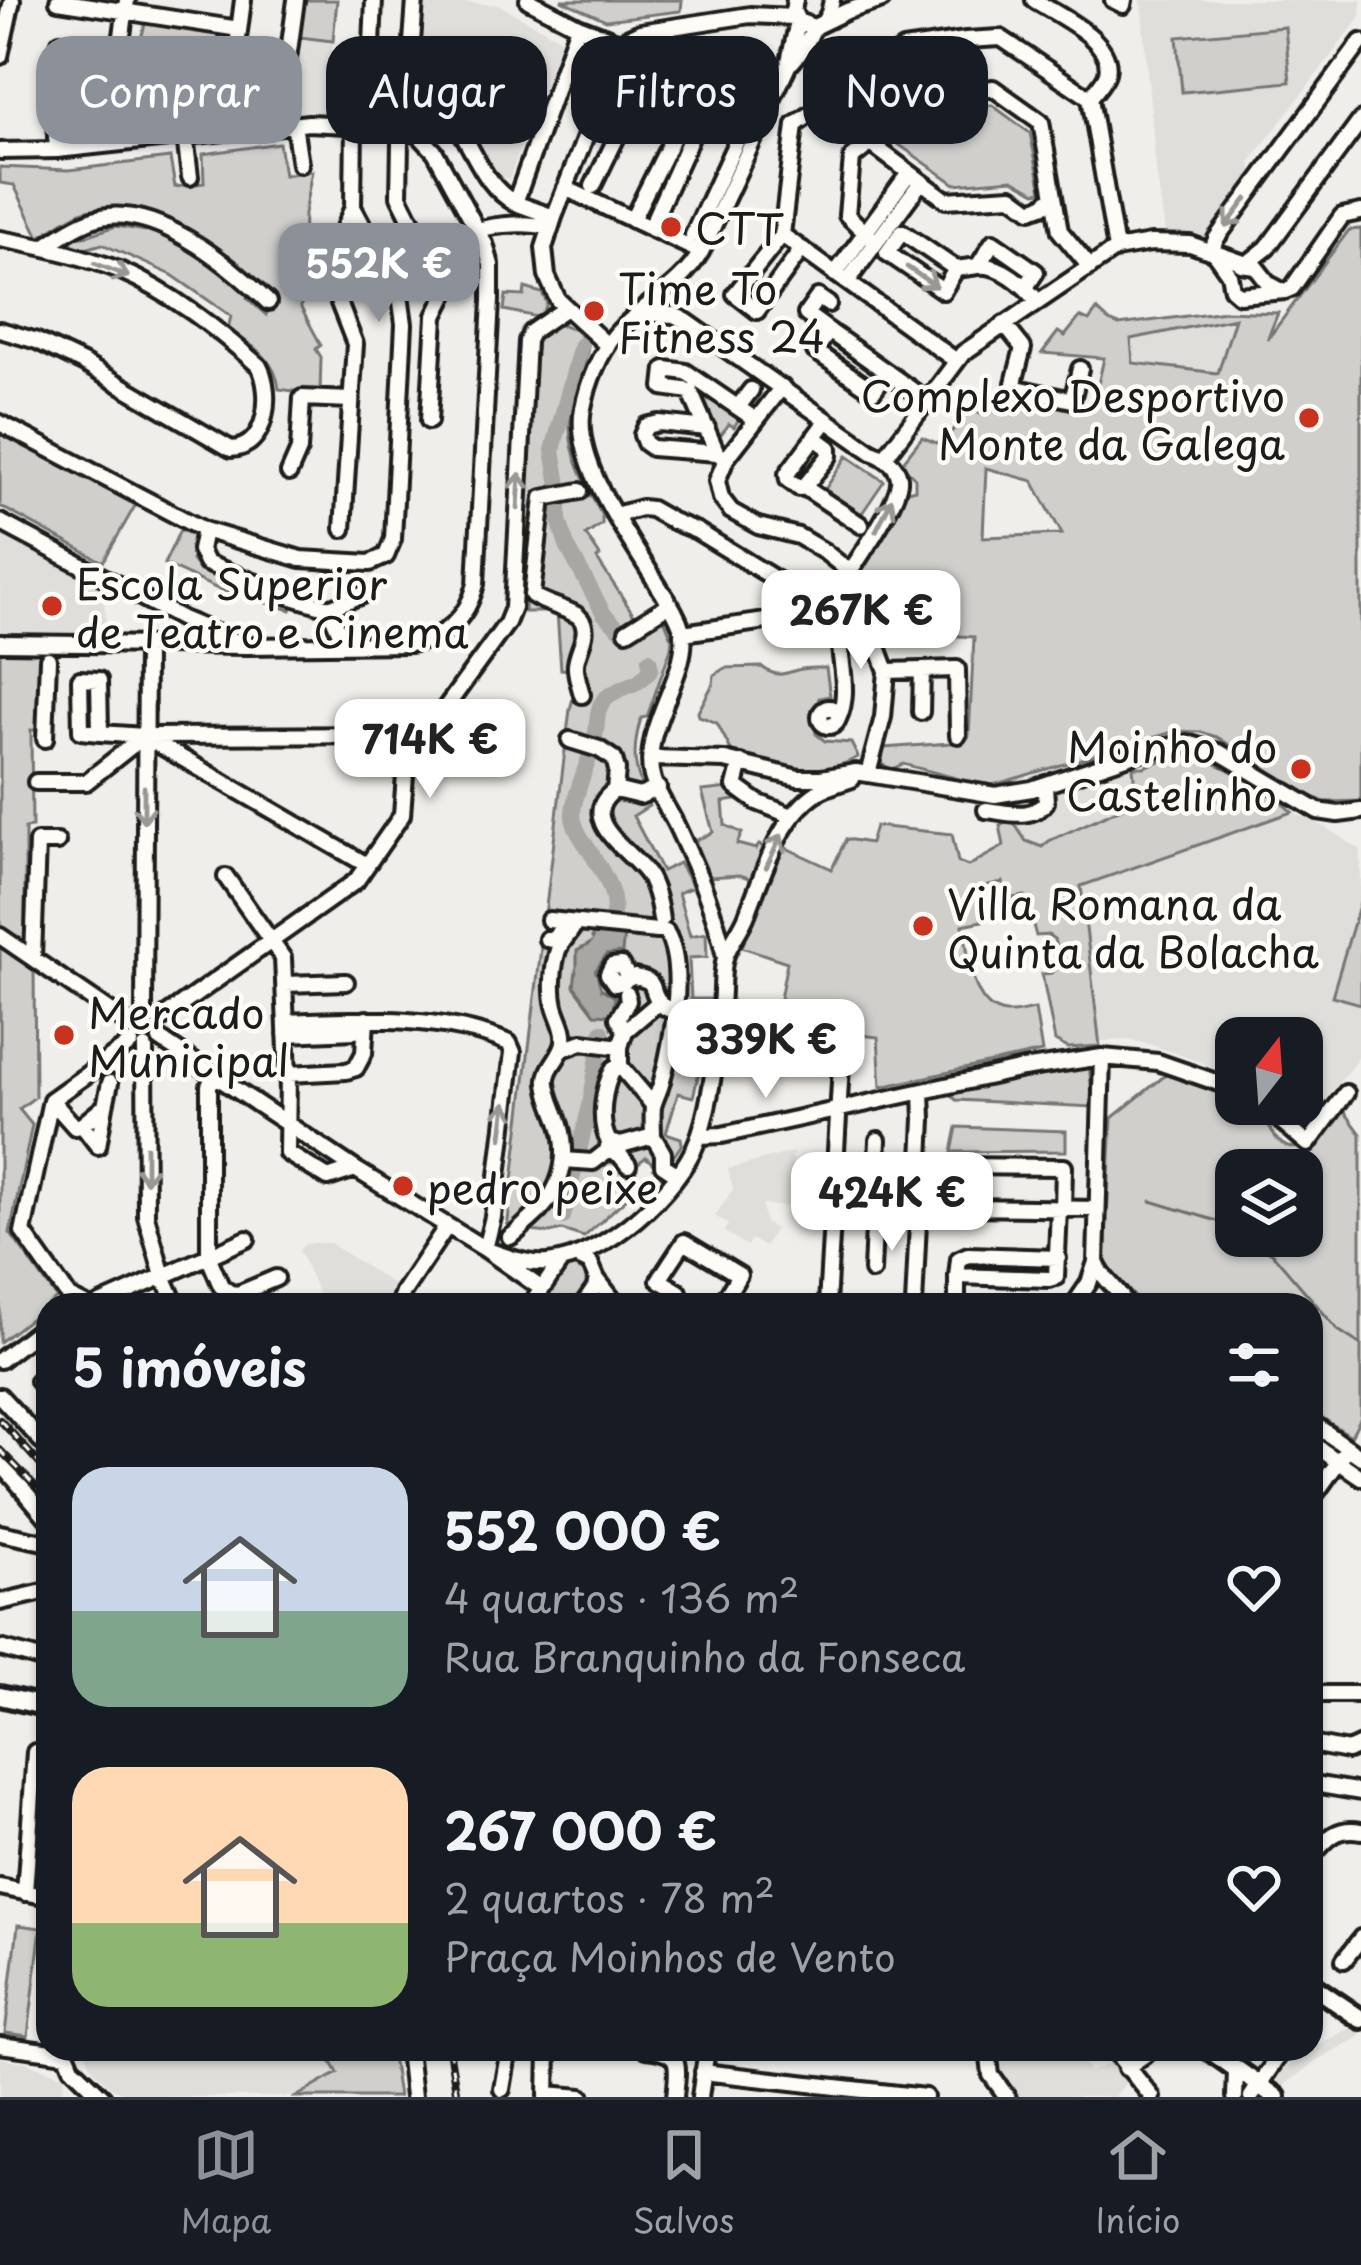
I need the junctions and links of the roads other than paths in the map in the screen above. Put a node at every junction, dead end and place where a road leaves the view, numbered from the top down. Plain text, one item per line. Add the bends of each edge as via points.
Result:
1 (12, 0) edge
2 (243, 0) edge
3 (296, 0) edge
4 (374, 0) edge
5 (415, 0) edge
6 (528, 0) edge
7 (791, 0) edge
8 (876, 0) edge
9 (1034, 0) edge
10 (1114, 0) edge
11 (1124, 0) edge
12 (58, 1) edge
13 (126, 5) edge
14 (1054, 5) edge
15 (825, 12) edge
16 (749, 15) junction
17 (796, 19) junction
18 (578, 26) junction
19 (239, 29) junction
20 (122, 36) edge
21 (238, 36) edge
22 (293, 36) edge
23 (372, 36) edge
24 (604, 36) edge
25 (631, 36) edge
26 (1361, 42) edge
27 (0, 56) edge
28 (788, 66) junction
29 (779, 86) edge
30 (988, 89) edge
31 (1090, 98) junction
32 (779, 119) edge
33 (1361, 120) edge
34 (795, 125) junction
35 (57, 144) edge
36 (112, 144) edge
37 (186, 144) edge
38 (294, 144) edge
39 (354, 144) edge
40 (400, 144) edge
41 (428, 144) edge
42 (582, 144) edge
43 (749, 144) edge
44 (869, 144) edge
45 (871, 144) edge
46 (57, 150) junction
47 (0, 151) edge
48 (301, 164) dead end
49 (190, 177) dead end
50 (915, 177) junction
51 (593, 186) dead end
52 (565, 188) junction
53 (1052, 199) junction
54 (514, 203) junction
55 (353, 207) junction
56 (713, 209) junction
57 (1031, 210) junction
58 (1361, 212) edge
59 (632, 220) junction
60 (552, 222) junction
61 (897, 227) junction
62 (650, 228) junction
63 (1060, 231) junction
64 (692, 235) dead end
65 (782, 235) junction
66 (482, 237) junction
67 (0, 238) edge
68 (870, 238) junction
69 (44, 247) junction
70 (802, 249) junction
71 (1116, 249) junction
72 (1212, 250) junction
73 (701, 252) junction
74 (978, 266) junction
75 (1090, 267) junction
76 (1253, 268) junction
77 (956, 269) junction
78 (1229, 274) junction
79 (841, 278) junction
80 (681, 280) junction
81 (1026, 287) junction
82 (1285, 291) junction
83 (1253, 294) junction
84 (268, 302) dead end
85 (1038, 302) junction
86 (828, 304) dead end
87 (566, 308) junction
88 (641, 313) junction
89 (584, 321) junction
90 (686, 321) junction
91 (1004, 324) junction
92 (623, 327) junction
93 (0, 330) edge
94 (829, 331) junction
95 (608, 345) junction
96 (955, 360) junction
97 (1080, 369) dead end
98 (886, 372) junction
99 (782, 387) junction
100 (751, 390) dead end
101 (351, 400) junction
102 (926, 400) junction
103 (738, 407) junction
104 (756, 420) junction
105 (429, 421) dead end
106 (826, 421) junction
107 (0, 423) edge
108 (706, 428) junction
109 (814, 437) junction
110 (721, 456) junction
111 (885, 458) junction
112 (290, 473) dead end
113 (805, 487) junction
114 (565, 494) dead end
115 (615, 515) junction
116 (0, 522) edge
117 (861, 525) dead end
118 (343, 529) dead end
119 (204, 530) junction
120 (850, 572) junction
121 (362, 595) dead end
122 (670, 604) junction
123 (863, 607) junction
124 (329, 608) junction
125 (831, 618) junction
126 (627, 631) dead end
127 (683, 633) junction
128 (0, 644) edge
129 (341, 644) junction
130 (146, 646) junction
131 (247, 646) junction
132 (840, 646) tunnel mouth
133 (48, 659) dead end
134 (922, 670) junction
135 (886, 671) junction
136 (582, 695) dead end
137 (921, 712) dead end
138 (838, 718) dead end
139 (100, 733) dead end
140 (408, 735) junction
141 (958, 735) dead end
142 (144, 736) junction
143 (45, 739) dead end
144 (570, 740) dead end
145 (652, 758) junction
146 (741, 763) junction
147 (868, 774) junction
148 (36, 782) dead end
149 (822, 784) junction
150 (1045, 785) junction
151 (658, 788) junction
152 (615, 790) junction
153 (986, 810) dead end
154 (1361, 811) edge
155 (793, 816) junction
156 (57, 842) dead end
157 (368, 865) junction
158 (226, 877) dead end
159 (549, 920) dead end
160 (661, 928) junction
161 (0, 936) edge
162 (547, 939) dead end
163 (272, 942) junction
164 (725, 957) junction
165 (33, 958) junction
166 (346, 982) dead end
167 (285, 984) junction
168 (659, 1002) junction
169 (144, 1010) junction
170 (675, 1010) junction
171 (720, 1017) junction
172 (161, 1019) junction
173 (366, 1019) junction
174 (127, 1022) junction
175 (562, 1025) junction
176 (286, 1028) junction
177 (625, 1031) junction
178 (160, 1040) junction
179 (138, 1045) junction
180 (600, 1045) junction
181 (842, 1048) dead end
182 (562, 1049) junction
183 (1102, 1057) junction
184 (620, 1066) junction
185 (104, 1073) junction
186 (288, 1074) junction
187 (214, 1075) junction
188 (1215, 1082) edge
189 (922, 1093) junction
190 (1346, 1093) dead end
191 (51, 1100) junction
192 (653, 1105) junction
193 (105, 1106) junction
194 (836, 1110) junction
195 (1323, 1124) edge
196 (82, 1125) junction
197 (289, 1125) junction
198 (1286, 1125) edge
199 (1322, 1125) edge
200 (653, 1136) junction
201 (700, 1136) junction
202 (878, 1141) dead end
203 (617, 1152) junction
204 (571, 1161) junction
205 (355, 1169) junction
206 (678, 1175) junction
207 (940, 1181) dead end
208 (950, 1202) junction
209 (914, 1206) junction
210 (1061, 1209) junction
211 (1096, 1210) junction
212 (447, 1226) junction
213 (619, 1233) junction
214 (510, 1237) dead end
215 (247, 1239) dead end
216 (485, 1250) junction
217 (568, 1257) junction
218 (209, 1258) junction
219 (1096, 1262) junction
220 (872, 1271) dead end
221 (163, 1276) junction
222 (597, 1277) junction
223 (276, 1278) dead end
224 (542, 1289) junction
225 (679, 1292) dead end
226 (63, 1293) edge
227 (125, 1293) edge
228 (171, 1293) edge
229 (229, 1293) edge
230 (240, 1293) edge
231 (405, 1293) edge
232 (539, 1293) edge
233 (590, 1293) edge
234 (608, 1293) edge
235 (728, 1293) edge
236 (828, 1293) edge
237 (914, 1293) edge
238 (957, 1293) edge
239 (1082, 1293) edge
240 (1088, 1293) edge
241 (1114, 1293) edge
242 (1118, 1293) edge
243 (36, 1332) edge
244 (0, 1360) edge
245 (0, 1396) edge
246 (1323, 1430) edge
247 (36, 1435) edge
248 (1323, 1451) edge
249 (1354, 1452) edge
250 (0, 1462) edge
251 (1338, 1462) junction
252 (1361, 1478) edge
253 (1323, 1483) edge
254 (36, 1505) edge
255 (0, 1533) edge
256 (36, 1540) edge
257 (36, 1594) edge
258 (0, 1603) edge
259 (0, 1648) edge
260 (36, 1658) edge
261 (1323, 1694) edge
262 (1361, 1694) edge
263 (0, 1696) edge
264 (36, 1704) edge
265 (0, 1707) edge
266 (36, 1715) edge
267 (1361, 1745) edge
268 (1323, 1746) edge
269 (36, 1752) edge
270 (1323, 1785) edge
271 (1361, 1792) edge
272 (1361, 1831) edge
273 (1323, 1844) edge
274 (0, 1887) edge
275 (25, 1893) junction
276 (36, 1895) edge
277 (1361, 1938) edge
278 (1344, 1960) dead end
279 (1323, 1999) edge
280 (1361, 2020) edge
281 (0, 2045) edge
282 (36, 2049) edge
283 (70, 2061) edge
284 (409, 2061) edge
285 (507, 2061) edge
286 (548, 2061) edge
287 (675, 2061) edge
288 (705, 2061) edge
289 (989, 2061) edge
290 (1121, 2061) edge
291 (1136, 2061) edge
292 (1223, 2061) edge
293 (1275, 2061) edge
294 (1126, 2068) junction
295 (1236, 2071) junction
296 (703, 2072) junction
297 (1137, 2082) junction
298 (502, 2089) dead end
299 (1255, 2091) edge
300 (547, 2095) edge
301 (103, 2097) edge
302 (413, 2097) edge
303 (582, 2097) edge
304 (675, 2097) edge
305 (700, 2097) edge
306 (925, 2097) edge
307 (1007, 2097) edge
308 (1125, 2097) edge
309 (1152, 2097) edge
310 (1235, 2097) edge
311 (1276, 2097) edge

1 - 27 street
2 - 19 street
3 - 22 street
4 - 23 street
5 - 54 street via 411,92 449,113 499,194
6 - 18 street
7 - 16 street
7 - 17 street
8 - 15 street
9 - 14 street
10 - 11 street
12 - 13 street
13 - 19 street
13 - 20 street
14 - 31 street via 1106,56 1107,75
15 - 17 street
15 - 28 street
16 - 17 street
16 - 25 street
17 - 28 street
18 - 24 street
18 - 54 street
19 - 21 street
26 -> 72 street
28 - 29 street
30 - 53 street via 1041,122
31 - 34 street via 1001,38 966,40 903,50
31 - 71 street
32 - 34 street
33 - 76 street
34 - 65 street
35 - 46 street
36 - 46 street
37 - 49 street
38 - 48 street
39 - 55 street
40 - 105 street via 399,196 447,292 435,316
41 - 66 street
42 - 52 street
43 - 56 street
44 - 68 street via 852,158 847,215
45 - 50 street
46 - 47 street
50 - 57 street via 946,200 1012,196
50 - 61 street
50 - 68 street
51 - 56 street via 658,52 673,51 757,97
52 - 59 street
52 - 60 street
53 - 57 street
53 - 63 street
54 - 60 street
55 - 101 street via 338,238 335,282 355,344
55 - 119 street via 403,312 390,551 370,563 292,557
56 - 64 street
56 - 73 street
57 - 63 street
58 - 82 street via 1342,216
59 - 62 street
59 - 62 street via 699,85 712,91
60 - 66 street via 491,226
60 - 87 street via 544,264
61 - 68 street
61 - 77 street
61 -> 77 street via 887,253 943,290
62 - 73 street
63 - 75 street
65 - 70 street
65 - 70 street via 735,294 757,311
66 - 129 street via 491,320 472,599 436,638
67 - 69 street
68 - 79 street
69 - 84 street via 96,218 137,218 196,245
69 -> 93 street via 160,292 259,366 268,396 256,436 240,450 222,446 83,363
70 - 79 street
71 - 72 street via 1151,243
71 - 75 street
72 - 76 street
72 - 78 street
73 - 80 street
74 - 77 street
74 - 81 street
74 - 81 street via 993,242 1036,272
75 - 85 street
76 - 78 street
76 - 82 street
76 - 83 street via 1260,286
78 - 83 street via 1234,292
79 - 96 street
80 - 88 street
80 - 90 street
81 - 85 street
82 - 83 street
85 - 91 street
86 - 94 street via 818,297 806,314
87 - 89 street
140 -> 87 street via 430,729 513,608 527,341
88 - 90 street
88 - 92 street
89 - 92 street
89 - 95 street
90 - 99 street
91 - 96 street
91 - 97 street via 1023,348 1017,388 1072,400
92 - 95 street
94 - 98 street
94 - 98 street via 814,351 873,391
95 - 115 street via 586,396 581,435
96 - 102 street
98 - 102 street
99 - 104 street
99 - 106 street
100 - 103 street
101 - 112 street via 302,398
101 - 118 street
102 - 111 street
103 - 104 street
103 - 108 street via 686,372 665,369 663,387 690,391
104 - 110 street
106 - 109 street
106 - 111 street
107 - 119 street
108 - 110 street
108 - 110 street via 659,423 642,435 652,448
109 - 113 street via 829,456
109 - 113 street via 787,474
110 - 120 street via 717,481 731,511 798,536
120 -> 111 street via 899,485
113 - 117 street
114 - 136 street via 540,504 532,595 584,625 575,663
115 - 122 street
115 - 125 street via 646,508 698,531
116 - 131 street
119 - 124 street via 206,563
120 - 123 street
121 - 124 street
122 - 126 street
122 - 127 street
123 - 125 street
123 - 135 street
124 - 129 street
125 - 127 street
127 - 145 street
128 - 130 street
129 - 131 street
130 - 131 street
130 - 142 street
132 - 138 street via 845,690
133 - 143 street
134 - 135 street
134 - 137 street
134 - 141 street via 957,669
135 - 147 street
139 - 142 street
140 - 142 street
140 - 157 street via 402,815
142 - 148 street via 86,782
142 - 157 street
142 -> 169 street
144 - 152 street via 614,759
145 - 146 street
145 - 151 street
146 - 149 street
146 - 155 street via 735,786
147 - 149 street
147 - 150 street via 985,795
149 - 155 street
150 - 153 street via 1038,812
150 - 154 street via 1187,743 1219,752 1318,811
151 - 152 street via 640,796
151 - 164 street via 710,897
152 - 160 street via 602,807 604,828 648,876
164 -> 155 street
156 - 165 street via 37,842
157 - 163 street
158 - 163 street
159 - 160 street
160 - 170 street via 672,941
161 - 165 street
162 - 175 street via 573,927 558,950
163 - 167 street
163 - 172 street
164 - 171 street
165 - 174 street
166 - 167 street
167 - 176 street
168 - 170 street
168 - 177 street
168 - 177 street via 646,978 612,966 610,981 626,988 618,1018
169 - 172 street
169 - 174 street
170 - 171 street
170 - 192 street
171 - 201 street
172 - 178 street
173 - 176 street
173 - 186 street via 356,1068
216 -> 173 street via 511,1045 460,1028
174 - 179 street
175 - 180 street
175 - 182 street
176 - 186 street
177 - 180 street
178 - 179 street
178 - 187 street
179 - 185 street
179 -> 221 street via 146,1216
180 - 182 street
180 - 184 street
181 - 194 street
182 - 204 street via 547,1086
183 - 188 street via 1158,1062
183 - 189 street
183 - 211 street
184 - 192 street
184 - 203 street via 608,1080 602,1129
185 - 191 street
185 - 193 street
186 - 197 street
187 - 197 street
187 - 218 street
189 - 194 street
189 - 209 street
190 - 195 street
191 - 196 street
191 - 226 street via 23,1232
192 - 200 street
193 - 196 street
193 - 196 street via 98,1146
194 - 201 street
194 - 236 street
197 - 205 street
197 - 205 street via 287,1153 328,1178
198 - 199 street via 1308,1144
200 - 203 street
200 - 206 street via 663,1165
201 - 206 street
202 - 220 street via 883,1205
203 - 204 street
204 - 214 street via 549,1200
205 - 212 street
206 - 213 street
207 - 208 street
208 - 209 street
208 - 210 street
208 - 210 street via 953,1166 1064,1168
209 - 237 street
210 - 211 street
210 - 238 street via 1056,1277 958,1276
211 - 219 street
212 - 216 street
212 - 231 street
213 - 217 street
213 - 222 street
215 - 218 street
216 - 217 street via 531,1262
216 - 224 street
217 - 222 street via 587,1260
217 - 224 street
218 - 221 street
218 - 229 street
219 - 239 street
219 - 242 street
221 - 227 street
221 - 228 street
222 - 233 street
222 - 234 street
223 - 230 street
224 - 232 street
225 - 235 street via 659,1280 684,1242 739,1275
240 - 241 street via 1100,1285
243 - 244 street
245 - 247 street
246 - 249 street
248 - 251 street
249 - 251 street
250 - 254 street
251 - 252 street
251 - 253 street
255 - 256 street
257 - 258 street
259 - 260 street
261 - 262 street
263 - 264 main road
265 - 266 main road
267 - 268 street
269 - 275 street
270 - 271 street
272 - 273 street via 1345,1829
274 - 275 street
275 - 276 street
277 - 278 street
279 - 280 main road
281 - 282 street
283 - 301 street
284 - 302 street
285 - 298 street
286 - 300 street
287 - 304 street
288 - 296 street
289 - 307 street
290 - 294 street
291 - 294 street
292 - 295 main road
293 - 299 street
294 - 297 street
295 - 299 main road
295 - 310 street
296 - 305 street
296 - 306 street
297 - 308 street
297 - 309 street
299 - 311 main road
300 - 303 street

